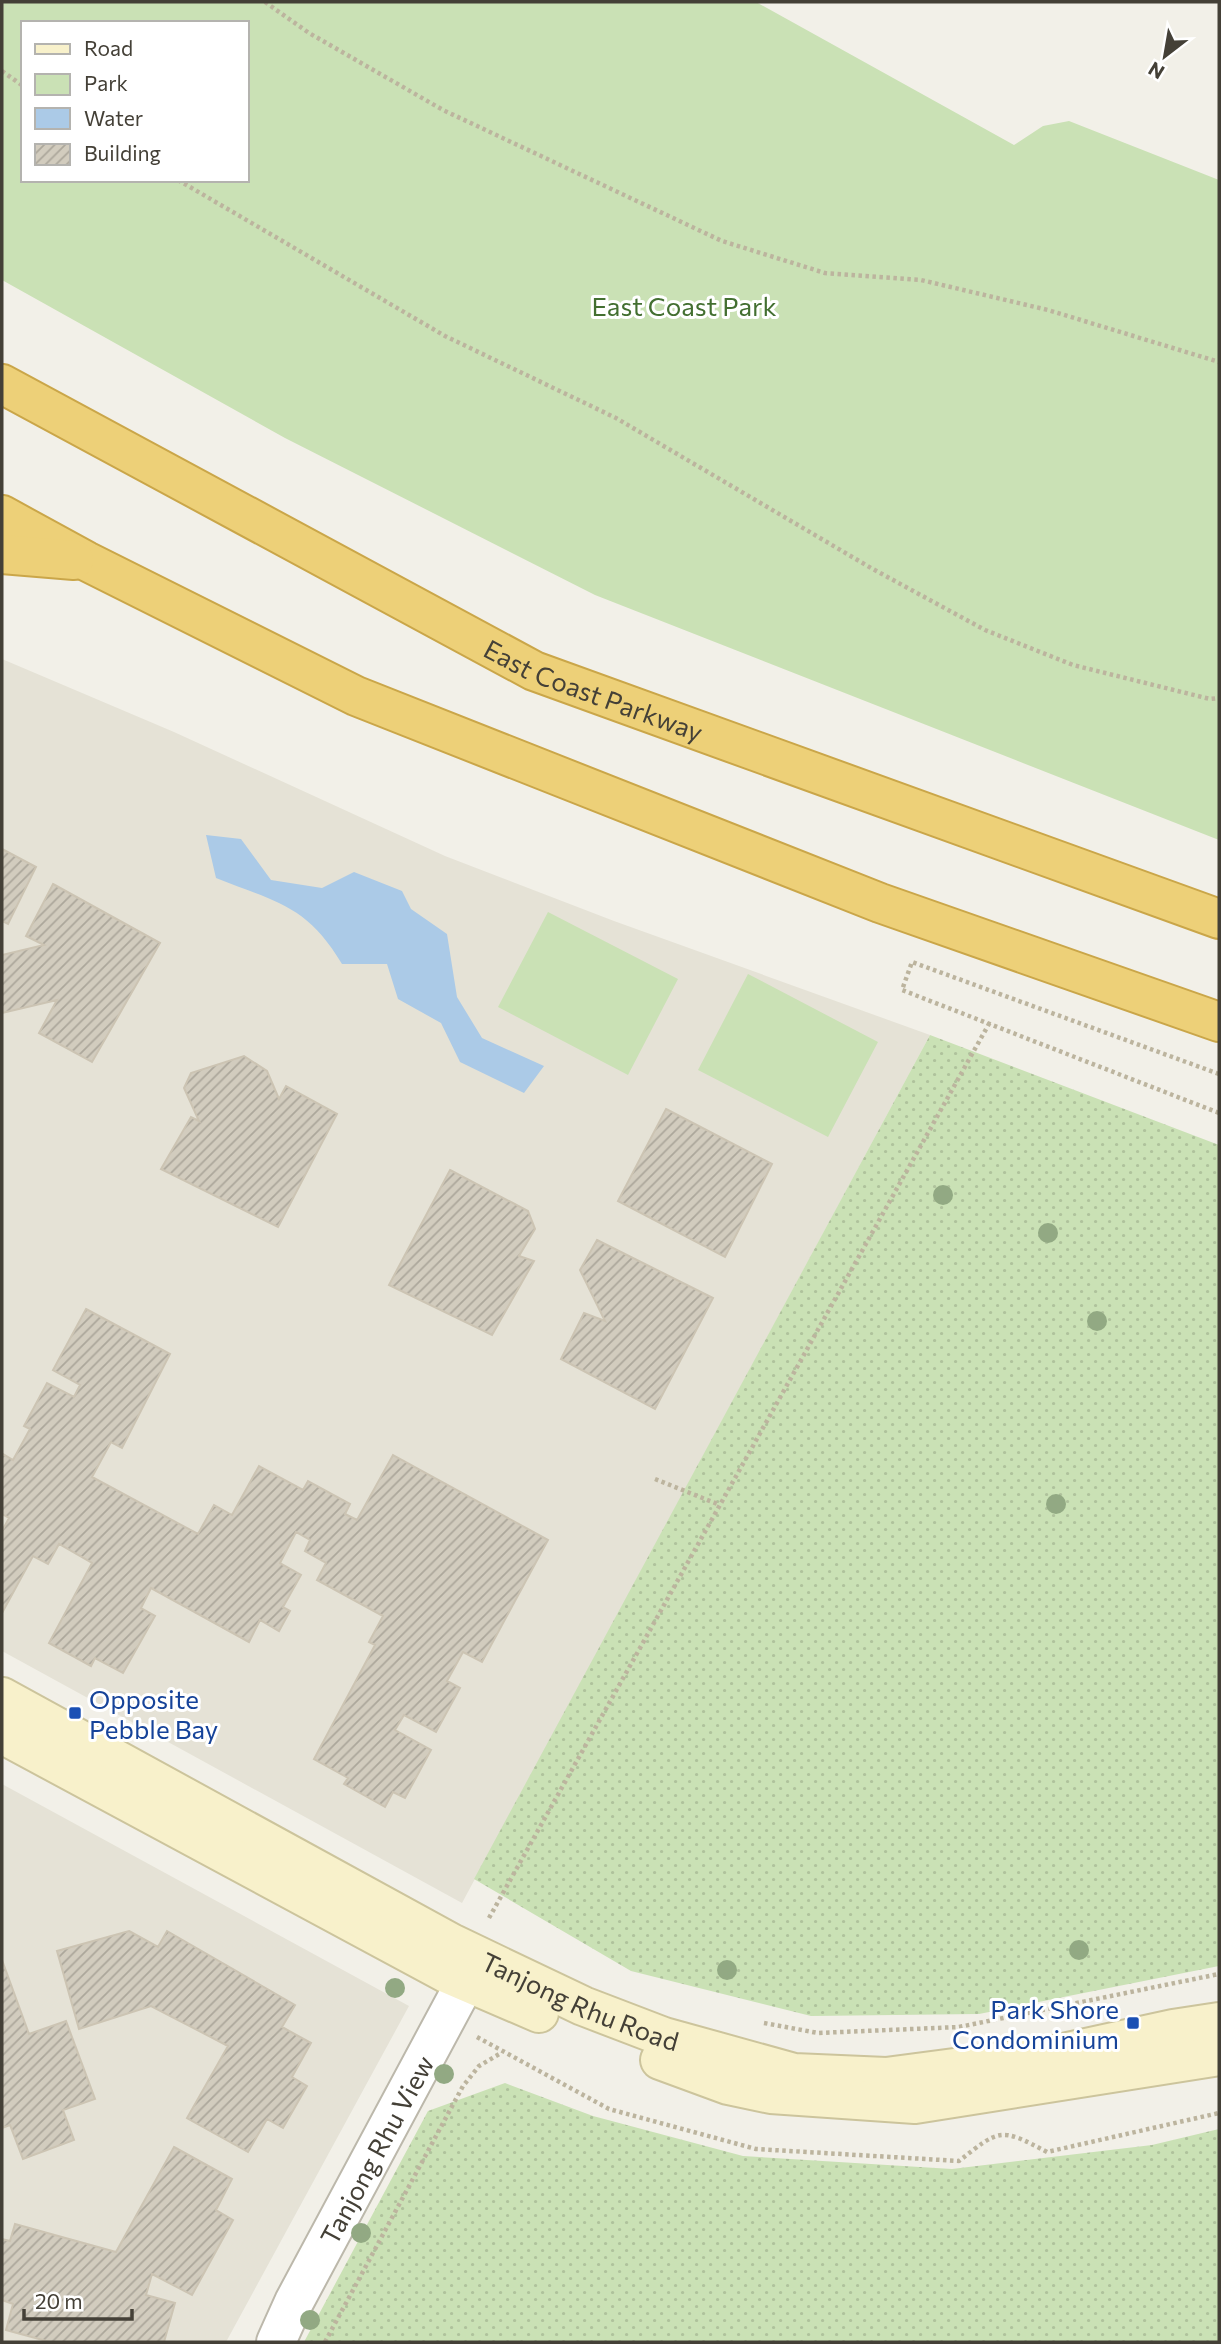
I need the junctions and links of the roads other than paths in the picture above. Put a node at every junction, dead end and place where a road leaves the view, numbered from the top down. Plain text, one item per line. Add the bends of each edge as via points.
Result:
1 (2, 384) edge
2 (2, 515) edge
3 (2, 554) edge
4 (86, 561) junction
5 (1219, 919) edge
6 (1219, 1022) edge
7 (2, 1697) edge
8 (2, 1734) edge
9 (472, 1969) junction
10 (1219, 2022) edge
11 (1219, 2056) edge
12 (276, 2342) edge

1 - 5 highway, East Coast Parkway via 534,671
2 - 4 highway
3 - 4 highway
4 - 6 highway via 356,696 880,903
7 - 9 street, Tanjong Rhu Road
8 - 9 street, Tanjong Rhu Road
9 - 10 street, Tanjong Rhu Road via 664,2037 794,2073 886,2077 1054,2055
9 - 11 street, Tanjong Rhu Road via 598,2037 728,2084 771,2094 915,2104
9 - 12 street, Tanjong Rhu View

